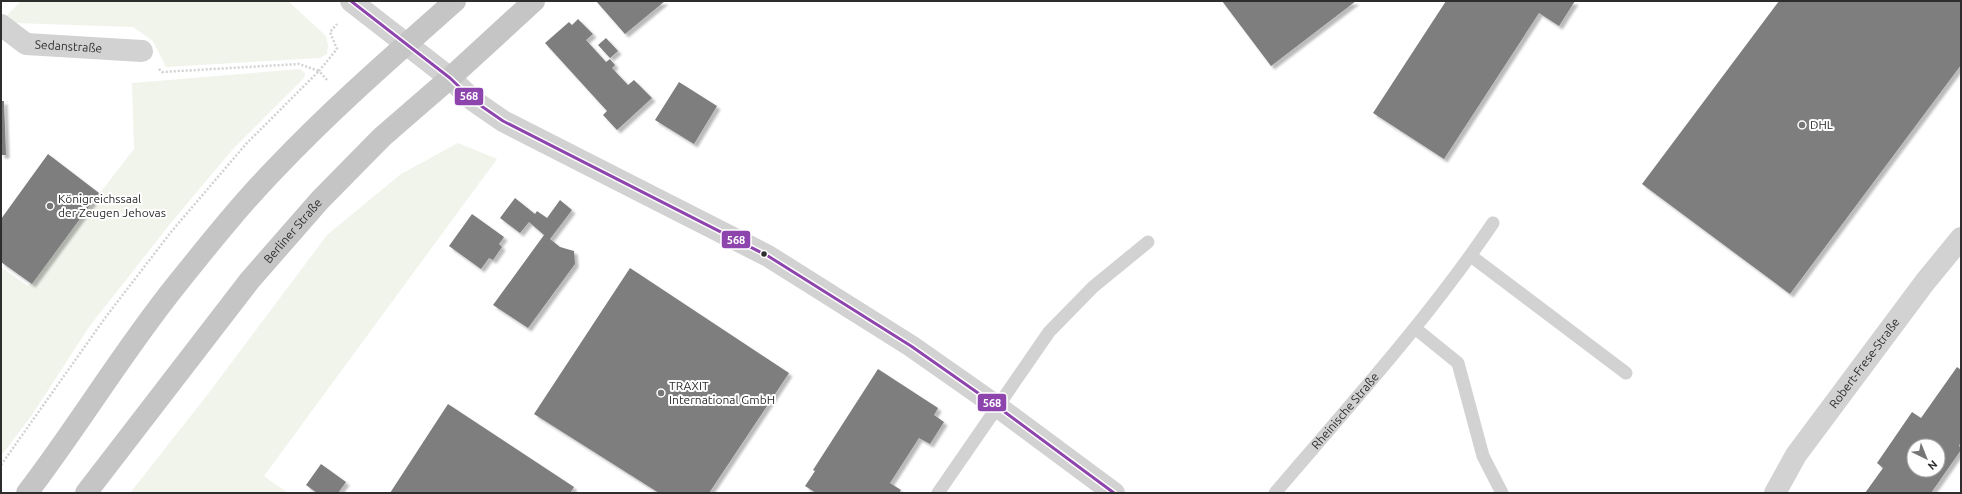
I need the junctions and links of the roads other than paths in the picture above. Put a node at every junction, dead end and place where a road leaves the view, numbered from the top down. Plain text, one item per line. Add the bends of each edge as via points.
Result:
1 (455, 1) edge
2 (534, 1) edge
3 (353, 2) edge
4 (1, 25) edge
5 (406, 44) junction
6 (142, 51) road end
7 (450, 78) junction
8 (1493, 223) dead end
9 (1961, 238) edge
10 (1148, 242) dead end
11 (1471, 256) junction
12 (1416, 328) junction
13 (1626, 373) dead end
14 (998, 407) junction
15 (27, 493) edge
16 (86, 493) edge
17 (938, 493) edge
18 (1114, 493) edge
19 (1274, 493) edge
20 (1502, 493) edge
21 (1775, 493) edge

1 - 5 main road
2 - 7 main road, Berliner Straße
3 - 5 street
4 - 6 street, Sedanstraße via 26,44
5 - 7 street
5 - 15 main road via 345,99 276,168 176,286
7 - 14 street via 474,101 516,128 768,256 876,323
7 - 16 main road, Berliner Straße via 382,137 320,200 245,286
8 - 11 lane, Rheinische Straße
9 - 21 street, Robert-Frese-Straße via 1925,282 1796,455
10 - 14 lane via 1093,287 1049,332
11 - 12 lane, Rheinische Straße
11 - 13 lane
12 - 19 lane, Rheinische Straße
12 - 20 lane via 1458,363 1483,456
14 - 17 lane
14 - 18 street

